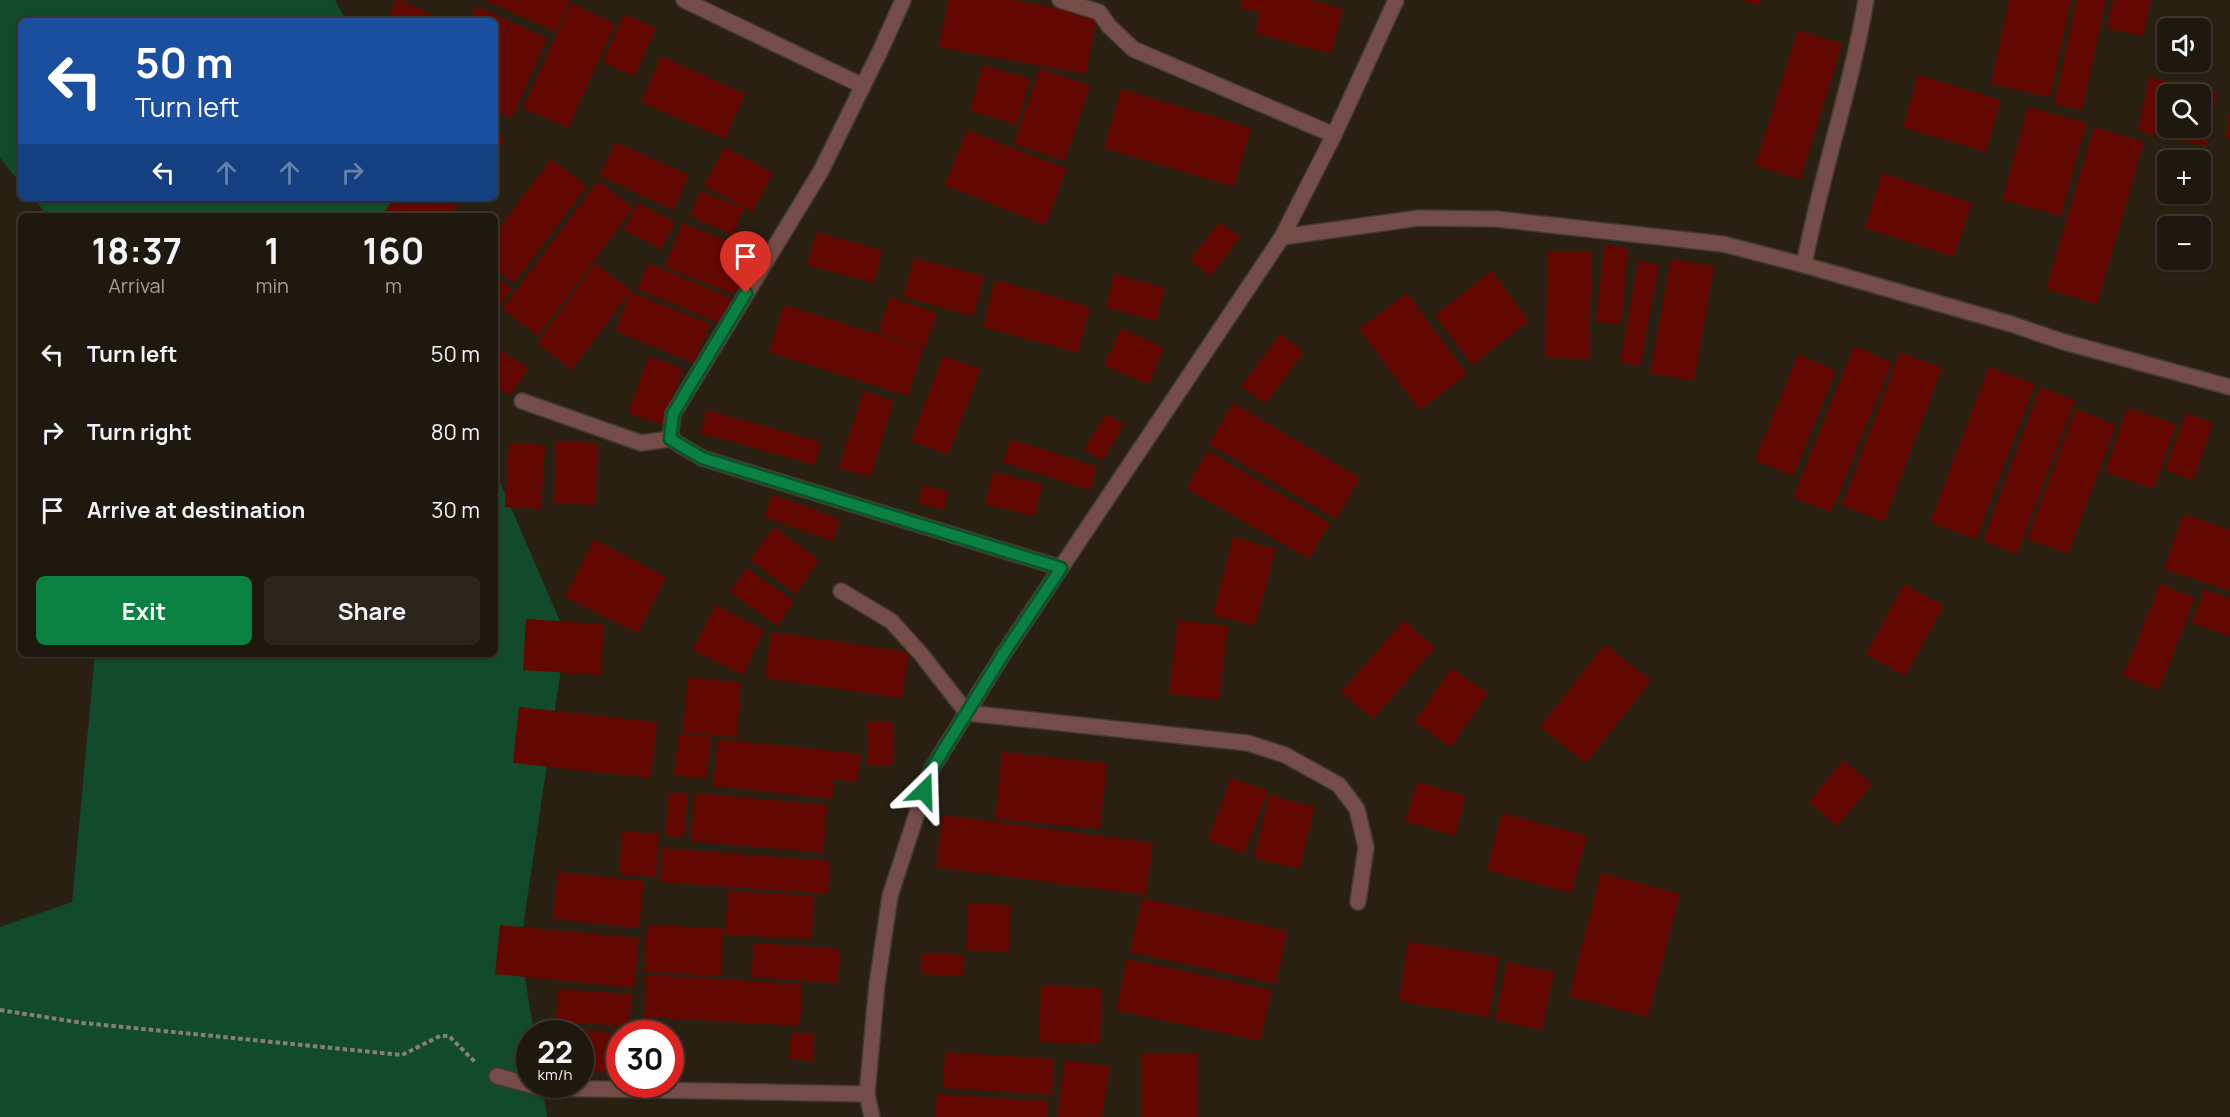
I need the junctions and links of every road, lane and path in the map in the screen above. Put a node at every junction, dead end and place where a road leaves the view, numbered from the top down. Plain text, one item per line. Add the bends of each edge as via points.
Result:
1 (684, 0) edge
2 (903, 0) edge
3 (1060, 0) edge
4 (1396, 0) edge
5 (1866, 0) edge
6 (863, 86) junction
7 (1334, 135) junction
8 (1282, 237) junction
9 (1804, 264) junction
10 (2230, 387) edge
11 (522, 401) dead end
12 (670, 439) junction
13 (1061, 568) junction
14 (842, 591) dead end
15 (967, 713) junction
16 (1358, 902) dead end
17 (0, 1010) edge
18 (497, 1076) joint
19 (867, 1094) junction
20 (872, 1117) edge

1 - 6 street
2 - 6 street
3 - 7 street via 1099,12 1133,49
4 - 7 street
5 - 9 street
6 - 12 street via 821,171 673,414
7 - 8 street
8 - 9 street via 1419,218 1496,219 1723,244
8 - 13 street
9 - 10 street
11 - 12 street via 641,443
12 - 13 street via 702,458
13 - 15 street
14 - 15 street via 891,621
15 - 16 street via 1248,743 1285,755 1339,785 1357,809 1366,847
15 - 19 street via 931,770 890,896
17 - 18 path via 83,1023 402,1055 440,1036 449,1036 479,1066
18 - 19 street via 540,1088
19 - 20 street

